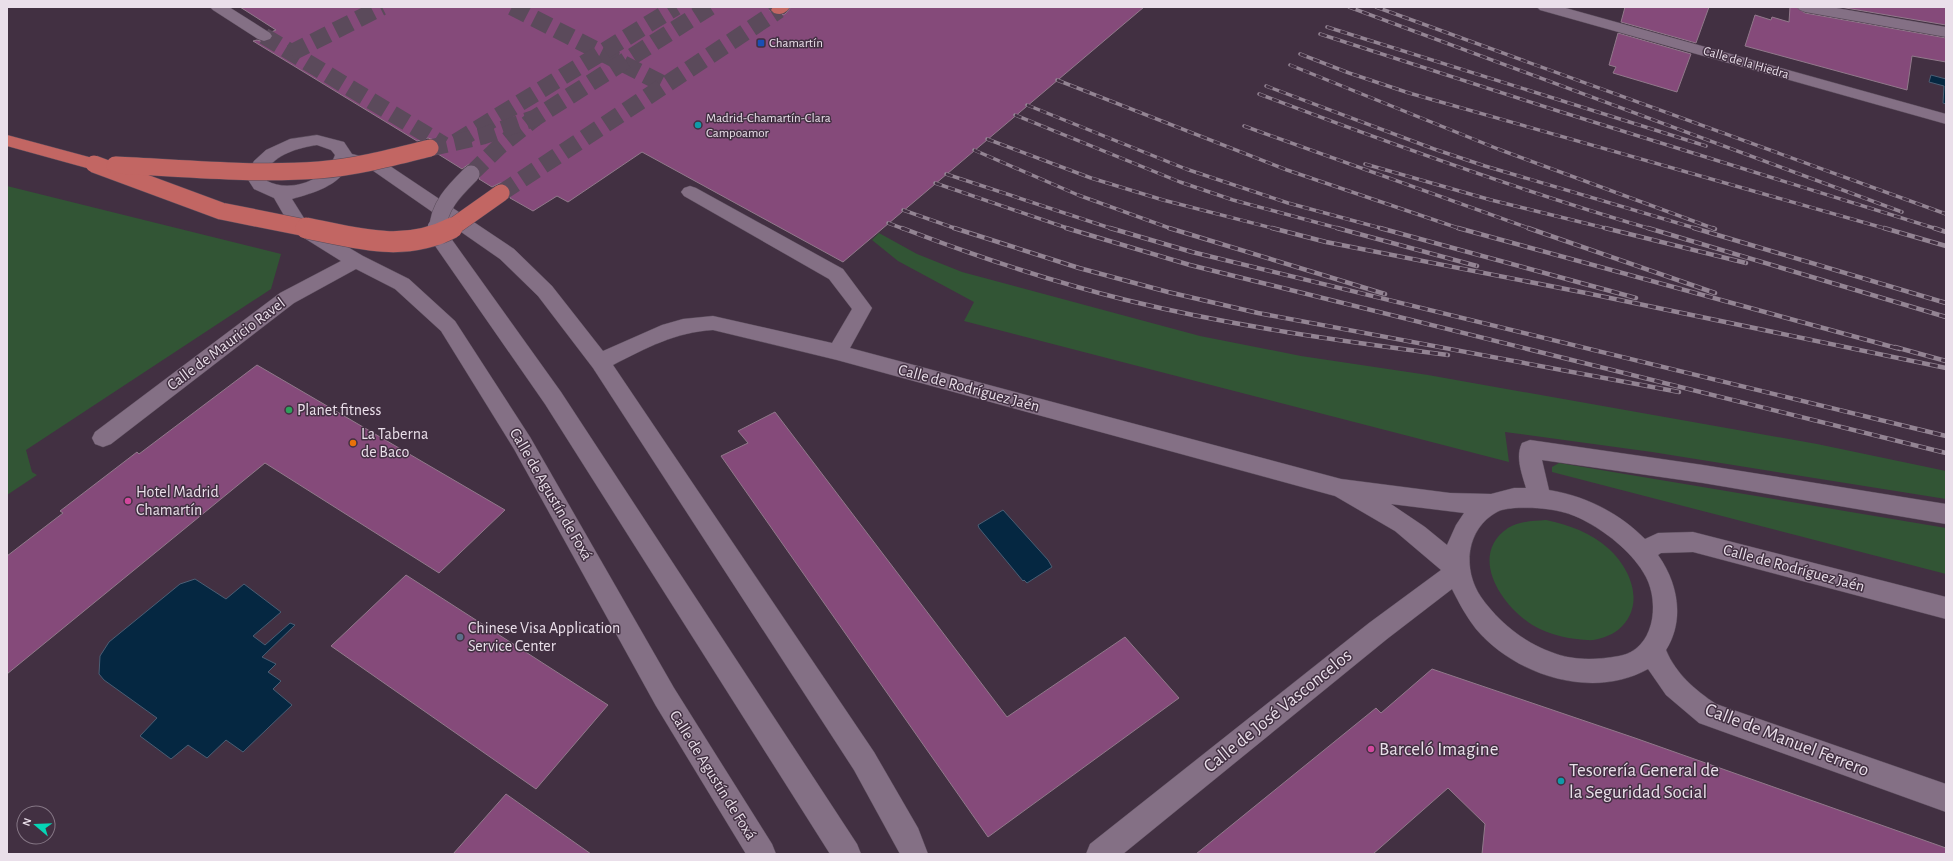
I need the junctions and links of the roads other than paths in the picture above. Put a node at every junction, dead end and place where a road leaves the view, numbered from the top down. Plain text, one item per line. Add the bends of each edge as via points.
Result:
1 (218, 7) edge
2 (1545, 7) edge
3 (1805, 7) edge
4 (1946, 32) edge
5 (264, 36) tunnel mouth
6 (1946, 119) edge
7 (7, 140) edge
8 (430, 148) tunnel mouth
9 (344, 158) junction
10 (94, 164) junction
11 (471, 174) tunnel mouth
12 (279, 192) junction
13 (690, 192) dead end
14 (501, 193) tunnel mouth
15 (438, 235) junction
16 (356, 261) junction
17 (837, 352) junction
18 (600, 362) junction
19 (103, 438) dead end
20 (1341, 488) junction
21 (1540, 498) junction
22 (1491, 504) junction
23 (1946, 514) edge
24 (1642, 552) junction
25 (1458, 571) junction
26 (1946, 608) edge
27 (1653, 650) junction
28 (1946, 798) edge
29 (762, 854) edge
30 (847, 854) edge
31 (914, 854) edge
32 (1100, 854) edge

1 - 5 street
2 - 6 street, Calle de la Hiedra
3 - 4 street
7 - 10 main road
8 - 10 main road, bridge via 320,170 250,171
9 - 12 street via 333,175 322,183 308,189
9 - 12 street via 337,145 328,142 304,141 282,148 262,163 256,178 260,185 268,190
9 - 18 street via 378,166 507,254 545,291
10 - 15 main road, bridge via 221,211 273,222 390,243 409,242
11 - 15 street, bridge via 445,202 438,216
12 - 16 street, Calle de Agustín de Foxá via 300,227
13 - 17 street via 836,274 862,308
14 - 15 main road, bridge
15 - 30 street via 553,398
16 - 19 street, Calle de Mauricio Ravel via 287,298
16 - 29 street, Calle de Agustín de Foxá via 402,284 448,326 522,443 665,696
17 - 18 street, Calle de Rodríguez Jaén via 713,323 696,322 664,331
17 - 20 street, Calle de Rodríguez Jaén
18 - 31 street via 864,761 908,838
20 - 22 street, Calle de Rodríguez Jaén via 1450,503
20 - 25 street, Calle de Rodríguez Jaén via 1378,507 1411,529
21 - 22 street, Calle de Rodríguez Jaén via 1514,498
21 - 23 street via 1531,467 1530,449 1711,475
21 - 24 street, Calle de Rodríguez Jaén via 1568,503 1596,515 1621,531
22 - 25 street, Calle de Rodríguez Jaén via 1470,520 1458,543
24 - 26 street, Calle de Rodríguez Jaén via 1658,543 1693,542
24 - 27 street, Calle de Rodríguez Jaén via 1659,577 1666,604 1664,629
25 - 27 street, Calle de Rodríguez Jaén via 1467,597 1485,622 1510,644 1540,660 1573,670 1604,672 1632,665
25 - 32 street, Calle de José Vasconcelos via 1372,636
27 - 28 street, Calle de Manuel Ferrero via 1660,668 1680,693 1708,714

